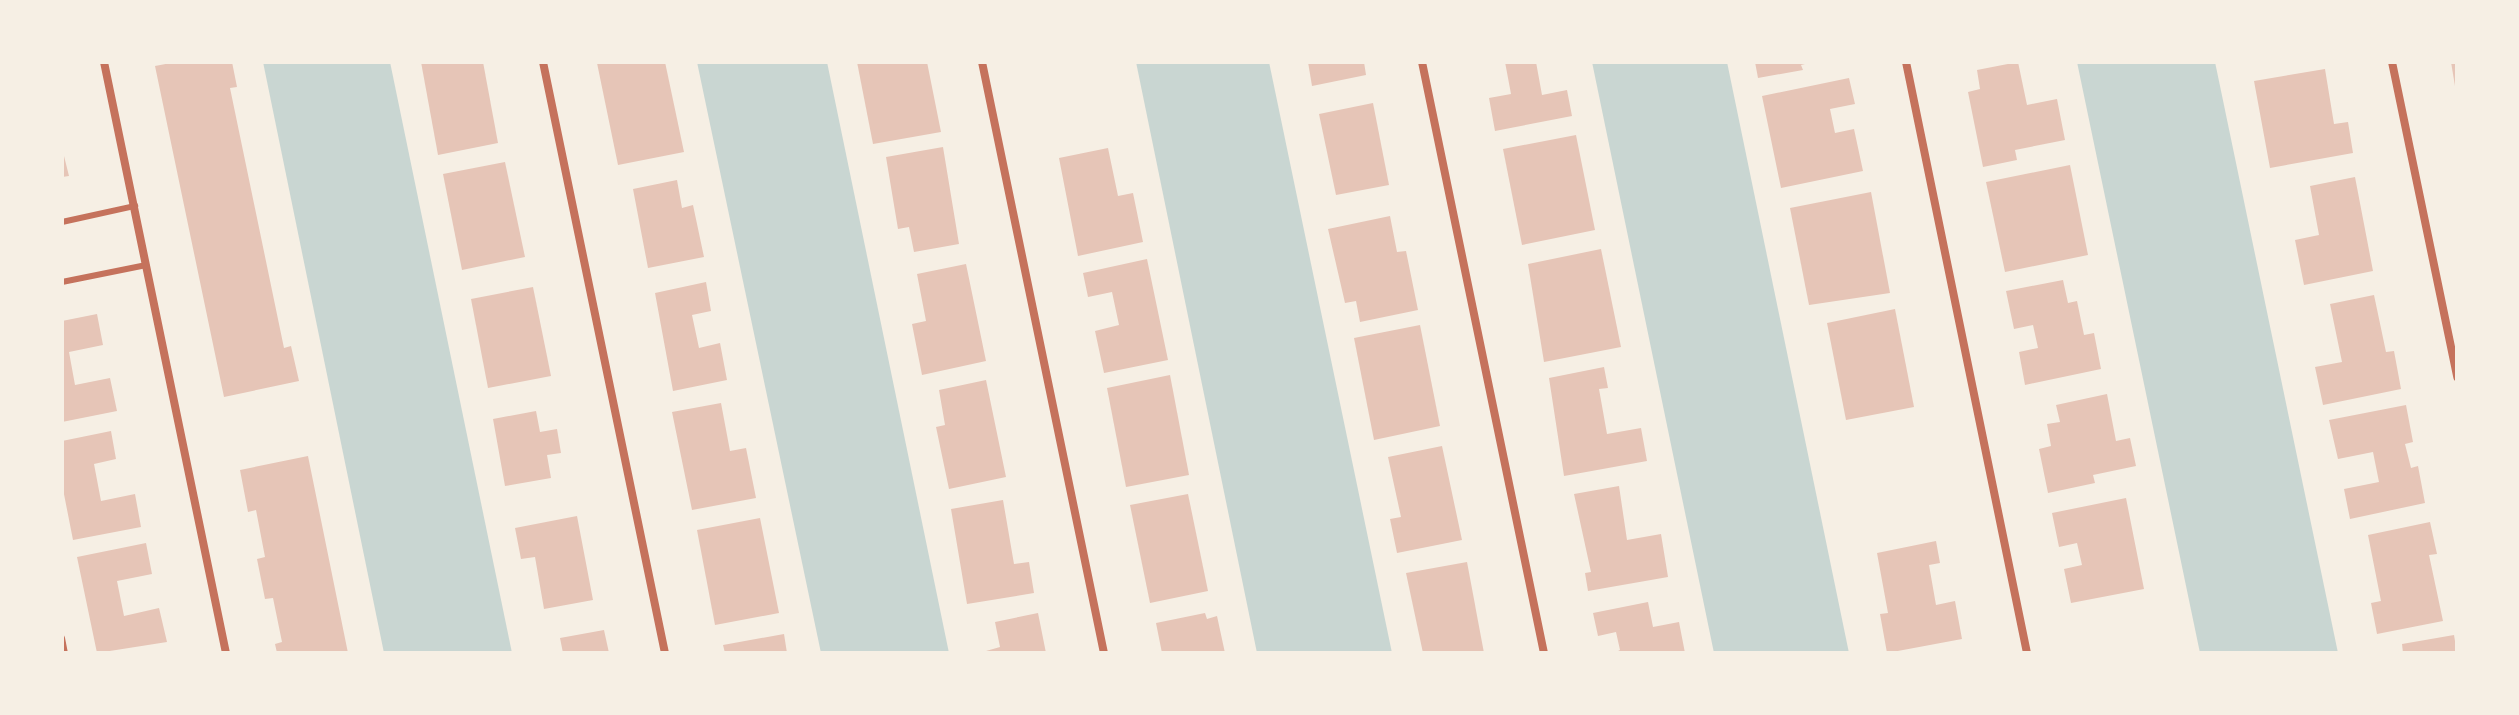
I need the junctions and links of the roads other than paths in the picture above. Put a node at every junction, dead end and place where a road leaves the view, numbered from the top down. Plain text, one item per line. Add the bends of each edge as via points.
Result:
1 (104, 62) edge
2 (543, 62) edge
3 (982, 62) edge
4 (1422, 62) edge
5 (1906, 62) edge
6 (2392, 62) edge
7 (135, 206) junction
8 (62, 222) edge
9 (146, 265) junction
10 (62, 282) edge
11 (2457, 377) edge
12 (62, 638) edge
13 (65, 653) edge
14 (226, 653) edge
15 (665, 653) edge
16 (1104, 653) edge
17 (1544, 653) edge
18 (2027, 653) edge

1 - 7 street
2 - 15 street
3 - 16 street
4 - 17 street
5 - 18 street
6 - 11 street
7 - 8 lane
7 - 9 street
9 - 10 lane
9 - 14 street
12 - 13 lane

